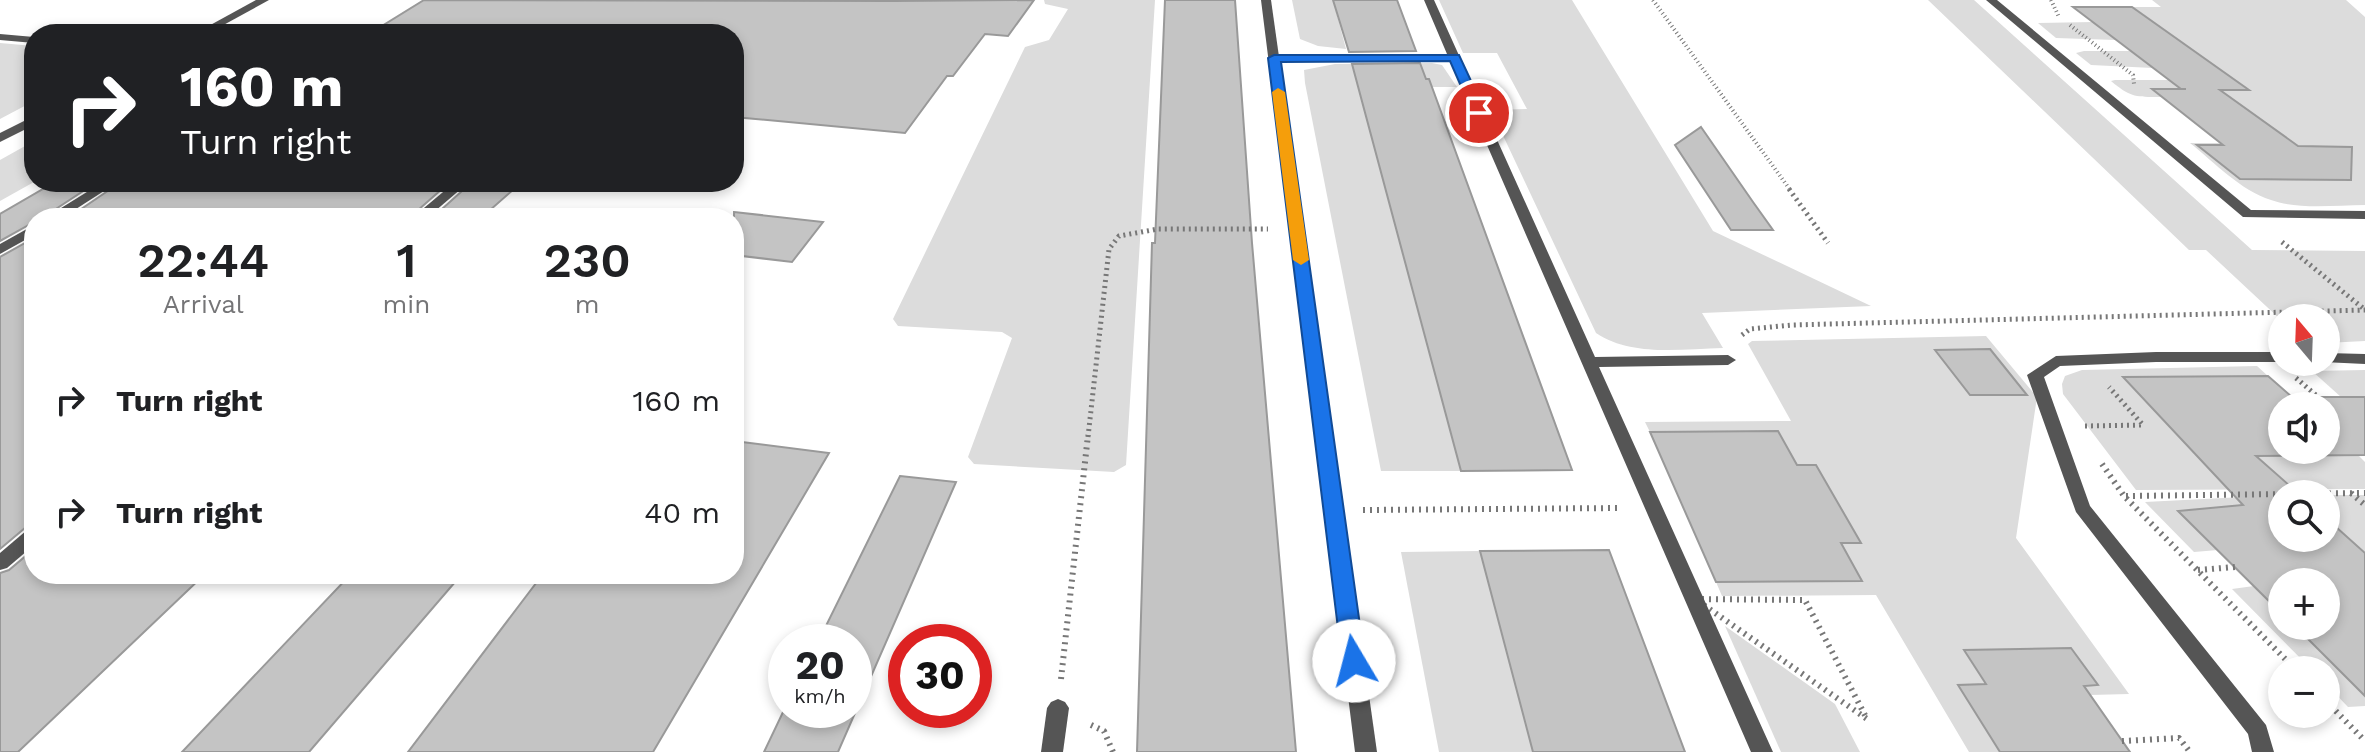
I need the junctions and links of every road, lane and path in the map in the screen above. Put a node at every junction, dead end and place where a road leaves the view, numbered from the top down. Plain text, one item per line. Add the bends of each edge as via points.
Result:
1 (264, 0) edge
2 (1266, 0) edge
3 (1429, 0) edge
4 (1653, 0) edge
5 (1991, 0) edge
6 (218, 24) edge
7 (0, 37) edge
8 (24, 39) edge
9 (1455, 57) junction
10 (1274, 58) junction
11 (24, 125) edge
12 (0, 138) edge
13 (95, 192) edge
14 (451, 192) edge
15 (69, 208) edge
16 (431, 208) edge
17 (2248, 214) junction
18 (2365, 215) edge
19 (1297, 229) junction
20 (24, 235) edge
21 (1828, 243) dead end
22 (0, 250) edge
23 (2365, 310) edge
24 (2340, 358) edge
25 (2365, 359) edge
26 (1728, 360) joint
27 (1589, 362) junction
28 (2268, 363) edge
29 (2297, 376) edge
30 (2107, 385) dead end
31 (2313, 392) edge
32 (2085, 438) dead end
33 (2101, 461) dead end
34 (2351, 493) junction
35 (2365, 493) edge
36 (2124, 496) junction
37 (2365, 505) edge
38 (1654, 508) junction
39 (1334, 510) junction
40 (24, 543) edge
41 (0, 563) edge
42 (2235, 567) dead end
43 (2198, 570) junction
44 (1695, 599) junction
45 (2282, 656) edge
46 (1058, 708) joint
47 (2340, 715) edge
48 (2122, 741) dead end
49 (2365, 741) edge
50 (1052, 752) edge
51 (1366, 752) edge
52 (1762, 752) edge
53 (2190, 752) edge
54 (2263, 752) edge

1 - 6 street
2 - 10 street
3 - 9 street
4 - 21 path
5 - 17 street
7 - 8 street
9 - 10 street
9 - 27 street
10 - 19 street
11 - 12 street
13 - 15 street
14 - 16 street
17 - 18 street
17 - 23 path
19 - 39 street
19 - 46 path via 1158,229 1119,236 1109,249
20 - 22 street
23 - 26 path via 1792,325 1750,329 1734,342
24 - 25 street
26 - 27 street
27 - 38 street
28 - 54 street via 2156,357 2056,361 2035,375 2082,508 2258,731
29 - 31 path
30 - 32 path via 2143,425 2077,427
33 - 36 path
34 - 35 path
34 - 36 path
34 - 37 path
36 - 43 path
38 - 39 path
38 - 44 street
39 - 51 street
40 - 41 street
42 - 43 path
43 - 45 path
44 - 44 path via 1805,600 1867,719 1842,702
44 - 52 street
46 - 50 street
47 - 49 path
48 - 53 path via 2179,738

